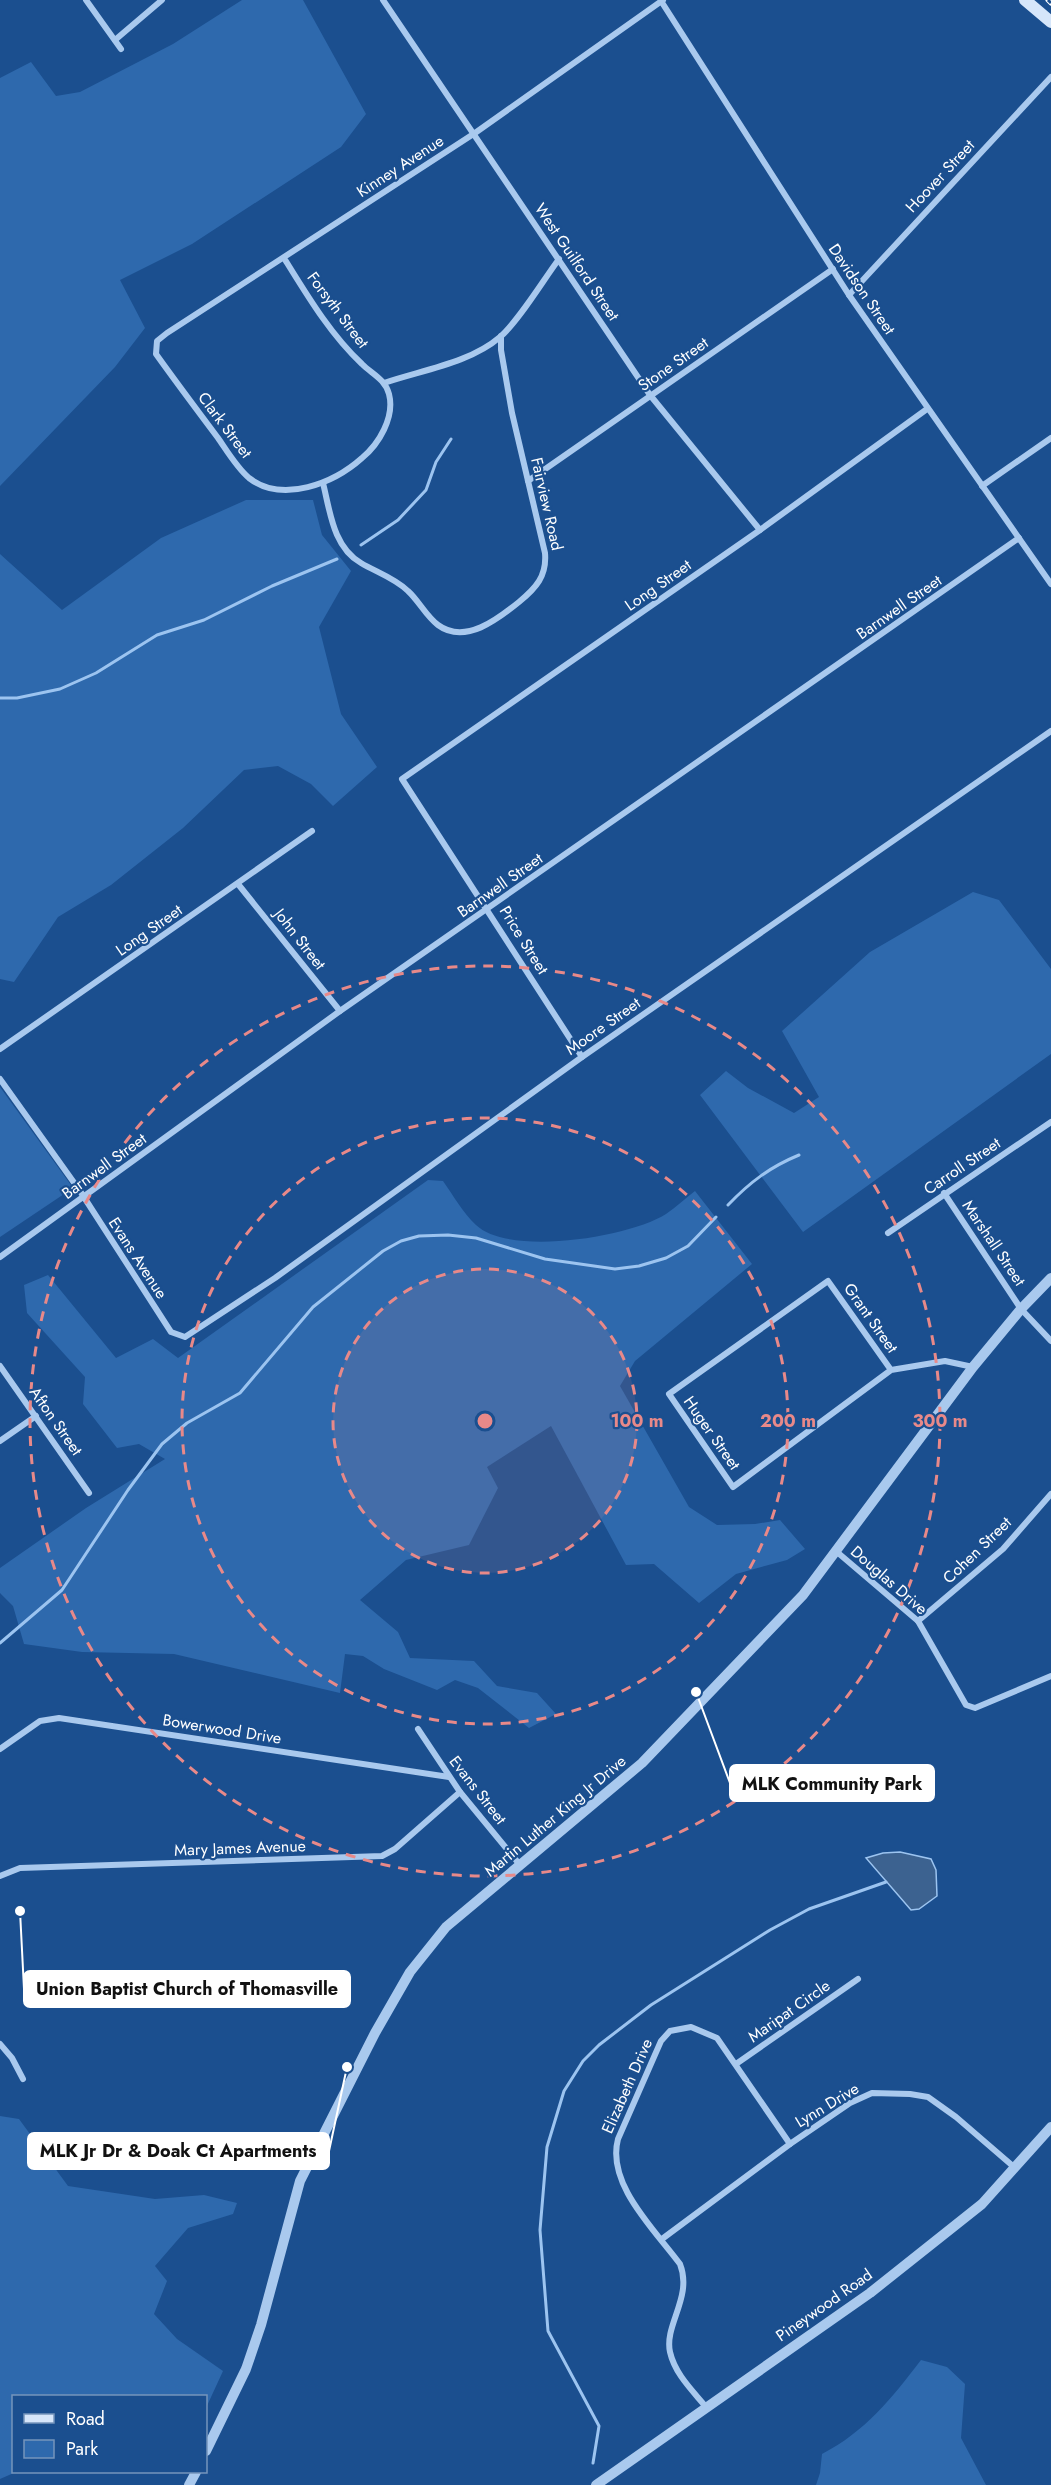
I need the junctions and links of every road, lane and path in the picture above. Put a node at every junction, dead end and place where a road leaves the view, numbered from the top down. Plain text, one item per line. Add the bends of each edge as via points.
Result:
1 (86, 0) edge
2 (162, 0) edge
3 (383, 0) edge
4 (1025, 0) edge
5 (662, 1) edge
6 (1051, 22) edge
7 (115, 40) junction
8 (121, 49) dead end
9 (1051, 77) edge
10 (475, 133) junction
11 (284, 258) junction
12 (559, 259) junction
13 (833, 269) junction
14 (849, 295) junction
15 (501, 336) junction
16 (156, 354) joint
17 (384, 382) junction
18 (650, 395) junction
19 (927, 409) junction
20 (1051, 438) edge
21 (528, 481) junction
22 (323, 483) junction
23 (982, 486) junction
24 (760, 530) junction
25 (1019, 538) junction
26 (1051, 584) edge
27 (1051, 731) edge
28 (402, 779) joint
29 (312, 831) dead end
30 (238, 884) junction
31 (489, 910) junction
32 (340, 1011) junction
33 (0, 1049) edge
34 (582, 1056) junction
35 (0, 1079) edge
36 (1051, 1122) edge
37 (944, 1193) junction
38 (82, 1198) junction
39 (888, 1233) dead end
40 (0, 1257) edge
41 (1051, 1278) edge
42 (1021, 1309) junction
43 (171, 1332) joint
44 (1051, 1341) edge
45 (0, 1366) edge
46 (973, 1367) junction
47 (891, 1370) junction
48 (669, 1394) joint
49 (36, 1416) junction
50 (0, 1441) edge
51 (89, 1493) dead end
52 (1051, 1494) edge
53 (837, 1552) junction
54 (918, 1621) junction
55 (1051, 1676) edge
56 (417, 1729) dead end
57 (0, 1749) edge
58 (448, 1777) junction
59 (460, 1792) junction
60 (520, 1865) junction
61 (0, 1876) edge
62 (858, 1979) dead end
63 (0, 2044) edge
64 (736, 2064) junction
65 (23, 2079) dead end
66 (1051, 2127) edge
67 (790, 2144) junction
68 (1014, 2167) junction
69 (662, 2239) junction
70 (706, 2407) junction
71 (207, 2449) edge
72 (596, 2485) edge

1 - 7 street
2 - 7 street
3 - 10 street, West Guilford Street
4 - 6 main road
5 - 10 street, Kinney Avenue
5 - 13 street, Davidson Street
7 - 8 street
9 - 14 street, Hoover Street
10 - 11 street, Kinney Avenue
10 - 12 street, West Guilford Street
11 - 16 street, Kinney Avenue via 167,333 157,341
11 - 17 street, Forsyth Street via 338,339
12 - 15 street
12 - 18 street, West Guilford Street
13 - 14 street, Davidson Street
13 - 18 street, Stone Street
14 - 19 street, Davidson Street
15 - 17 street via 450,362
15 - 21 street, Fairview Road via 512,413
16 - 22 street, Clark Street via 249,477 276,489
17 - 22 street via 390,412 384,430 363,457
18 - 21 street, Stone Street
18 - 24 street, West Guilford Street
19 - 23 street, Davidson Street
19 - 24 street, Long Street
20 - 23 street
21 - 22 street, Fairview Road via 545,553 542,578 531,593 496,618 464,633 438,625 408,591 349,553 340,542
23 - 25 street, Davidson Street
24 - 28 street, Long Street
25 - 26 street, Davidson Street
25 - 31 street, Barnwell Street
27 - 34 street, Moore Street
28 - 31 street, Price Street
29 - 30 street, Long Street
30 - 32 street, John Street
30 - 33 street, Long Street
31 - 32 street, Barnwell Street
31 - 34 street, Price Street
32 - 38 street, Barnwell Street
34 - 43 street, Moore Street via 194,1332 185,1337
35 - 38 street, Evans Avenue via 81,1191
36 - 37 street, Carroll Street
37 - 39 street, Carroll Street
37 - 42 street, Marshall Street
38 - 40 street, Barnwell Street
38 - 43 street, Evans Avenue
41 - 42 street, Martin Luther King Jr Drive
42 - 44 street
42 - 46 street, Martin Luther King Jr Drive
45 - 49 street, Afton Street
46 - 47 street via 945,1361
46 - 53 street, Martin Luther King Jr Drive
47 - 48 street, Grant Street via 828,1281
47 - 48 street, Huger Street via 733,1487
49 - 50 street
49 - 51 street, Afton Street
52 - 54 street, Cohen Street via 1003,1549
53 - 54 street, Douglas Drive
53 - 60 street, Martin Luther King Jr Drive via 803,1595 642,1763
54 - 55 street, Douglas Drive via 966,1705 975,1708
56 - 58 street, Evans Street
57 - 58 street, Bowerwood Drive via 40,1721 59,1718
58 - 59 street, Evans Street
59 - 60 street, Evans Street
59 - 61 street, Mary James Avenue via 382,1856 20,1868
60 - 71 street, Martin Luther King Jr Drive via 446,1927 410,1972 375,2033 300,2181 246,2369
62 - 64 street, Maripat Circle
63 - 65 street
64 - 67 street, Elizabeth Drive
64 - 69 street, Elizabeth Drive via 717,2038 704,2030 691,2027 670,2031 654,2052 624,2122 614,2155 617,2171 627,2192
66 - 68 street, Pineywood Road
67 - 68 street, Lynn Drive via 850,2103 872,2093 910,2094 928,2097 942,2106
67 - 69 street, Lynn Drive
68 - 70 street, Pineywood Road via 982,2204 870,2293
69 - 70 street, Elizabeth Drive via 684,2276 669,2349 676,2369
70 - 72 street, Pineywood Road

